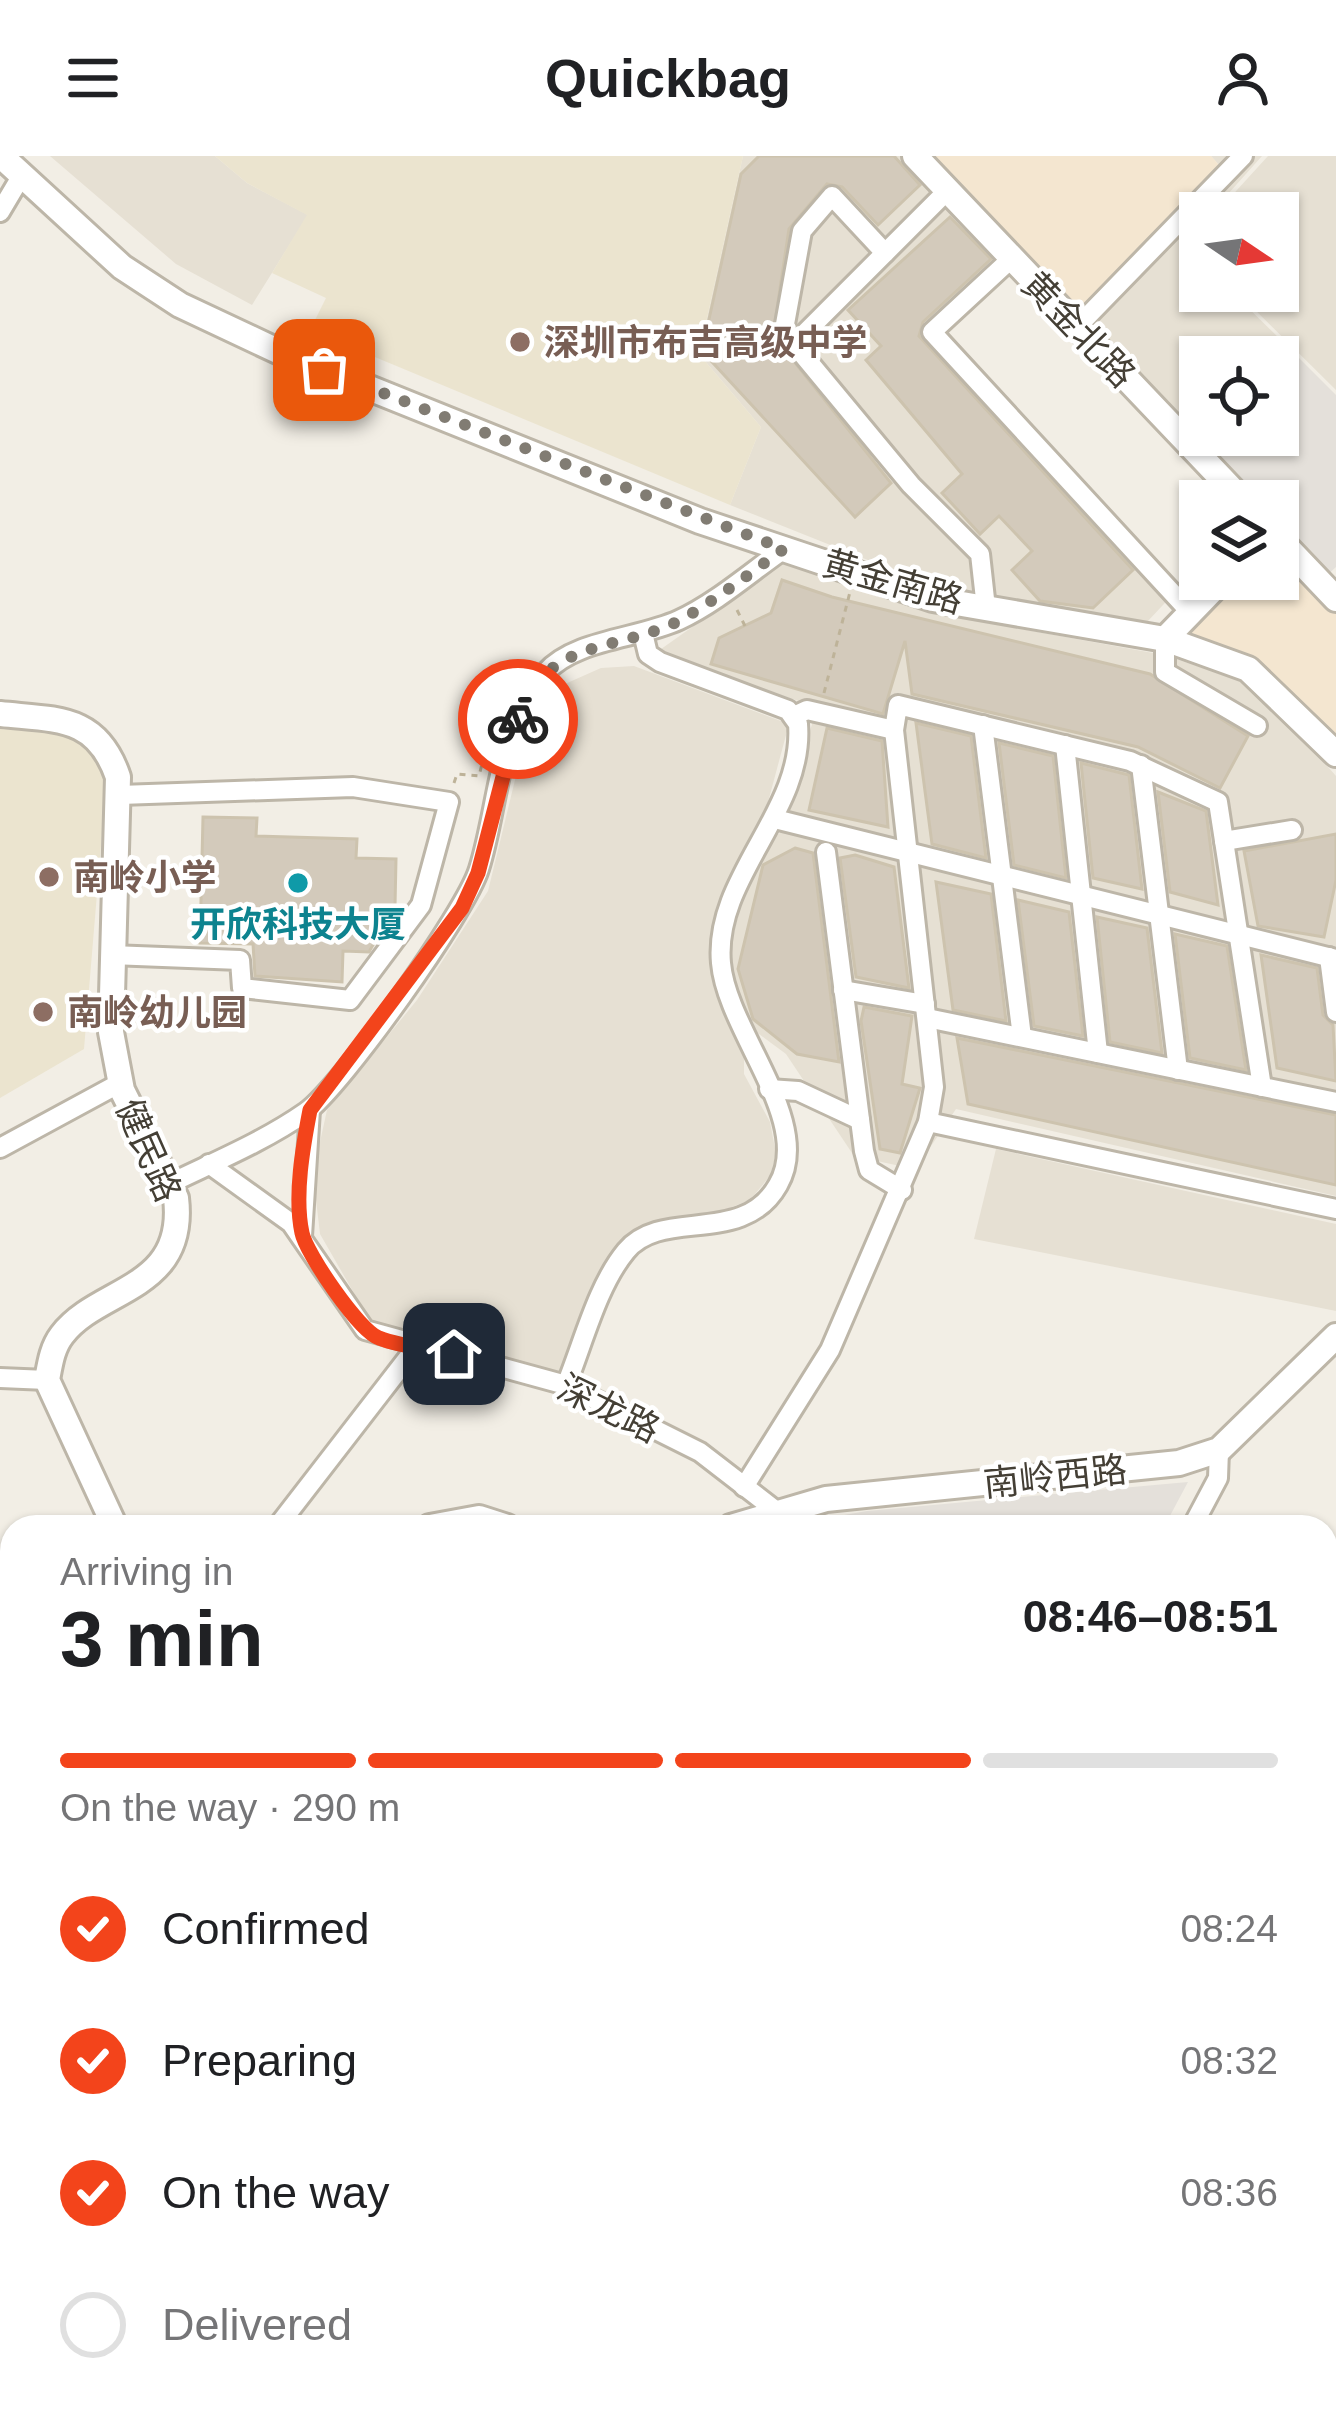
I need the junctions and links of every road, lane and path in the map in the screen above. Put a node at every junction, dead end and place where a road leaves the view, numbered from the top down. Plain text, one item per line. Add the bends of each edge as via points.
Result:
1 (1, 156) edge
2 (915, 156) edge
3 (1244, 156) edge
4 (22, 175) junction
5 (948, 190) junction
6 (0, 212) edge
7 (885, 253) junction
8 (1012, 258) junction
9 (1077, 327) junction
10 (794, 344) junction
11 (1223, 480) edge
12 (784, 549) junction
13 (1299, 560) edge
14 (855, 572) junction
15 (1336, 599) edge
16 (1202, 600) edge
17 (986, 608) junction
18 (1190, 612) junction
19 (643, 633) junction
20 (1165, 639) junction
21 (819, 713) junction
22 (0, 714) edge
23 (794, 716) junction
24 (982, 725) junction
25 (1257, 726) dead end
26 (894, 730) junction
27 (1065, 745) junction
28 (1336, 754) edge
29 (484, 760) dead end
30 (1141, 765) junction
31 (120, 795) junction
32 (449, 802) junction
33 (775, 819) junction
34 (1292, 830) dead end
35 (1225, 841) junction
36 (826, 852) dead end
37 (908, 854) junction
38 (1002, 877) junction
39 (1081, 896) junction
40 (1159, 915) junction
41 (1239, 935) junction
42 (111, 955) junction
43 (1332, 958) edge
44 (843, 990) junction
45 (926, 1011) junction
46 (1336, 1012) edge
47 (1022, 1037) junction
48 (1098, 1053) junction
49 (1178, 1070) junction
50 (120, 1083) junction
51 (1262, 1087) junction
52 (769, 1089) junction
53 (1336, 1102) edge
54 (310, 1110) junction
55 (860, 1120) junction
56 (928, 1122) junction
57 (0, 1148) edge
58 (209, 1164) junction
59 (169, 1184) junction
60 (902, 1190) junction
61 (1336, 1209) edge
62 (302, 1237) junction
63 (1336, 1336) edge
64 (417, 1346) junction
65 (0, 1378) edge
66 (47, 1380) junction
67 (566, 1385) junction
68 (1219, 1450) junction
69 (744, 1487) junction
70 (779, 1513) junction
71 (109, 1515) edge
72 (286, 1515) edge
73 (772, 1515) edge
74 (1198, 1515) edge

1 - 4 street, 黄金南路
2 - 5 street, 黄金北路
3 - 9 street
4 - 6 street
4 - 12 street, 黄金南路 via 122,267 180,305
5 - 7 street
5 - 8 street, 黄金北路
7 - 10 street
7 - 10 street via 832,196 802,231 785,324
8 - 9 street, 黄金北路
8 - 18 street via 932,332
9 - 11 street, 黄金北路
10 - 17 street via 980,554
12 - 14 street, 黄金南路
12 - 19 street via 682,619
13 - 15 street
14 - 17 street, 黄金南路
14 - 21 path
16 - 18 street
17 - 20 street, 黄金南路
18 - 20 street
19 - 23 street via 648,654 660,662
19 - 54 street via 571,654 524,702 462,908
20 - 25 street via 1165,672
20 - 28 street, 黄金南路 via 1248,669
21 - 23 street
21 - 26 street
22 - 31 street, 健民路 via 97,736
23 - 33 street via 799,731
24 - 26 street via 898,704
24 - 27 street
24 - 38 street
26 - 37 street
27 - 30 street
27 - 39 street
29 - 32 path via 479,776 457,773
30 - 35 street via 1218,802
30 - 40 street
31 - 32 street via 353,787
31 - 42 street, 健民路
32 - 42 street via 422,905 350,1000 242,988 240,960
33 - 37 street
33 - 52 street via 732,892 720,958 725,993
34 - 35 street
35 - 41 street
36 - 44 street
37 - 38 street
37 - 45 street
38 - 39 street
38 - 47 street
39 - 40 street
39 - 48 street
40 - 41 street
40 - 49 street
41 - 43 street
41 - 51 street
42 - 50 street, 健民路
43 - 46 street
44 - 45 street
44 - 55 street
45 - 47 street
45 - 56 street via 934,1087
47 - 48 street
48 - 49 street
49 - 51 street
50 - 57 street
50 - 59 street, 健民路
51 - 53 street
52 - 55 street via 798,1091
52 - 67 street via 789,1141 776,1189 742,1217 661,1231 626,1251
54 - 58 street
54 - 62 street
55 - 60 street via 869,1170
56 - 60 street
56 - 61 street
58 - 59 street
58 - 62 street, 深龙路
59 - 66 street, 健民路 via 178,1215 165,1253 127,1293 64,1330
60 - 69 street via 830,1350
62 - 64 street, 深龙路 via 365,1330
63 - 68 street, 南岭西路
64 - 67 street, 深龙路
64 - 72 street
65 - 66 street
66 - 71 street
67 - 69 street, 深龙路 via 700,1452
68 - 70 street, 南岭西路 via 1179,1463 826,1499
68 - 74 street via 1218,1478
69 - 70 street, 深龙路
70 - 73 street, 南岭西路

